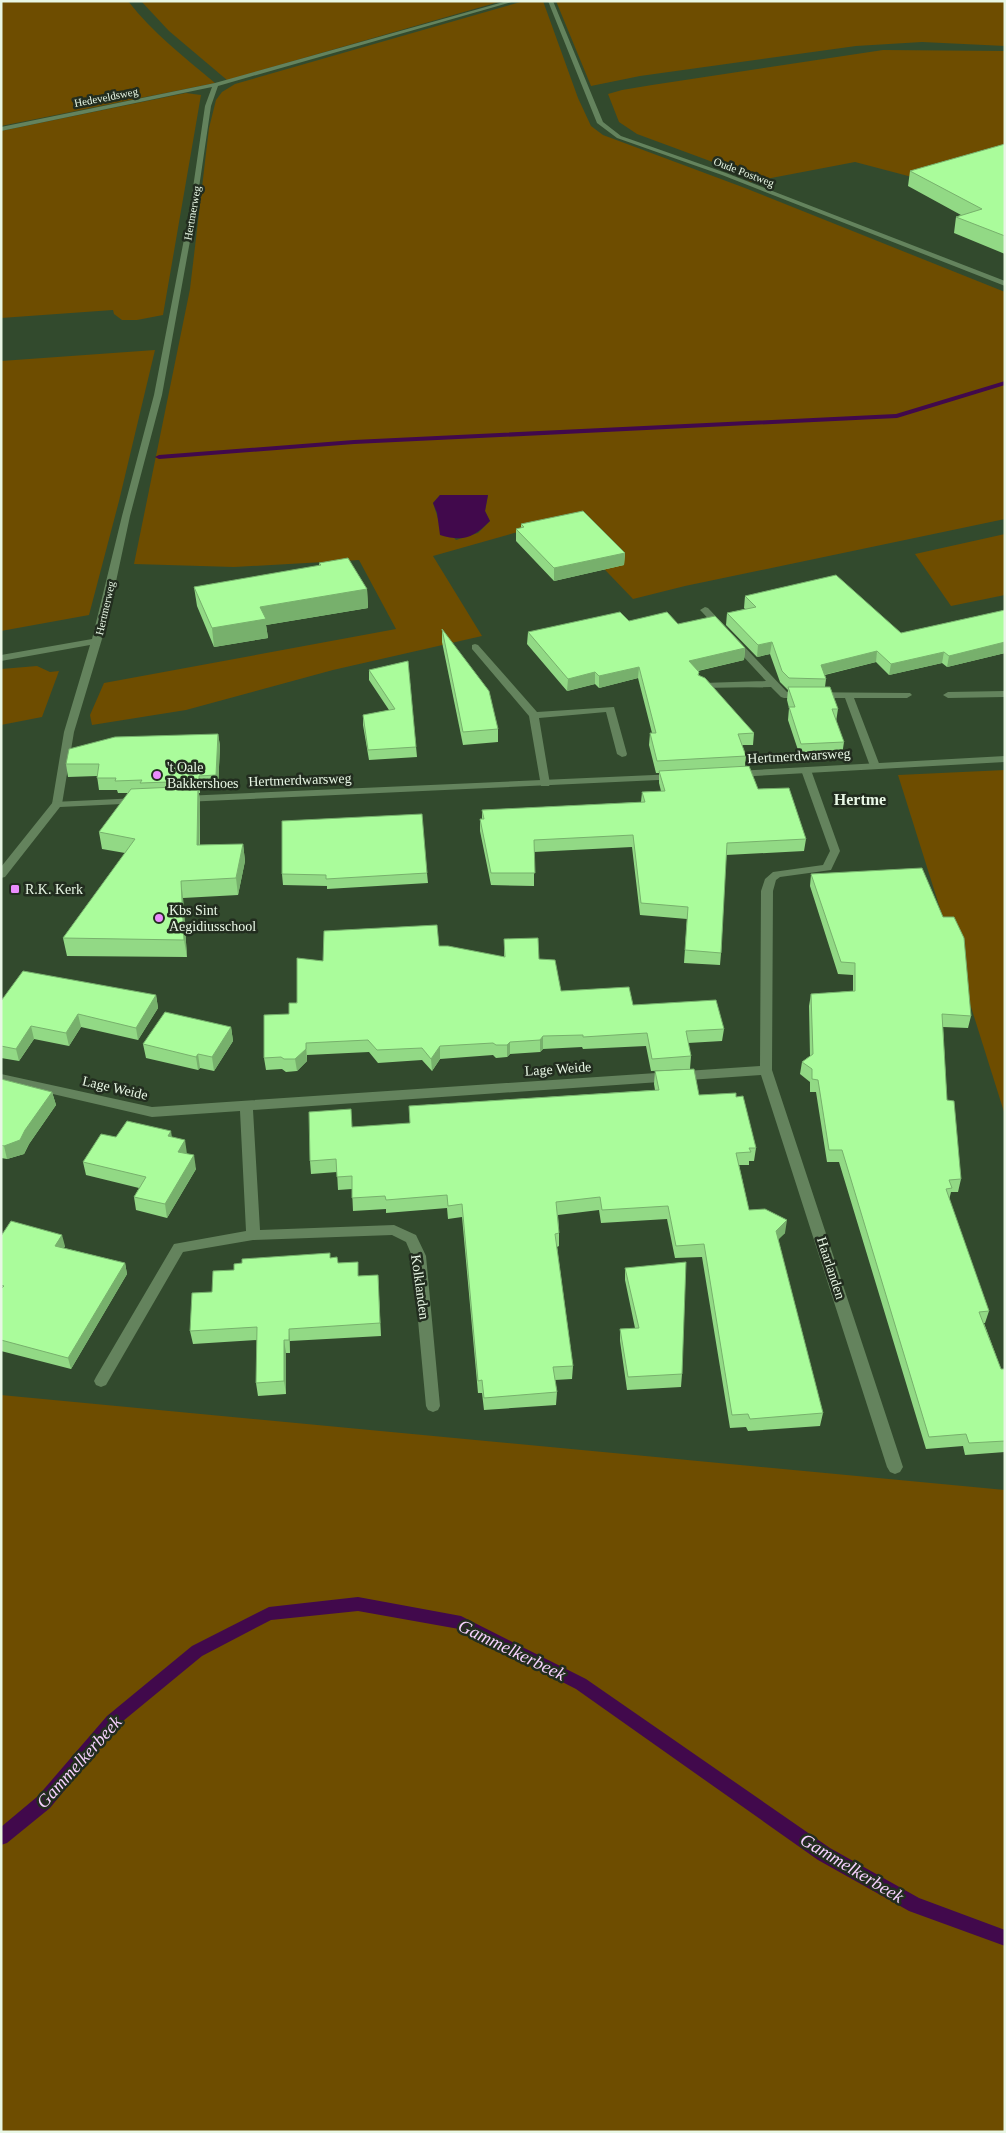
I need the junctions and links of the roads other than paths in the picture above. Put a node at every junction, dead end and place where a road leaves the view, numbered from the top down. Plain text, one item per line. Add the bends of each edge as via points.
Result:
1 (513, 1) edge
2 (550, 1) edge
3 (216, 85) junction
4 (1, 129) edge
5 (1005, 284) edge
6 (705, 610) dead end
7 (97, 641) junction
8 (475, 647) dead end
9 (1, 658) edge
10 (774, 684) junction
11 (703, 686) edge
12 (848, 694) junction
13 (1005, 694) edge
14 (907, 695) dead end
15 (948, 695) dead end
16 (534, 715) junction
17 (622, 754) dead end
18 (1005, 759) edge
19 (876, 766) junction
20 (806, 770) junction
21 (729, 774) edge
22 (690, 776) edge
23 (545, 784) junction
24 (176, 799) edge
25 (146, 800) edge
26 (57, 804) junction
27 (1, 875) edge
28 (766, 1070) junction
29 (1, 1078) edge
30 (246, 1105) junction
31 (253, 1235) junction
32 (102, 1381) dead end
33 (433, 1406) dead end
34 (895, 1467) dead end

1 - 3 street
2 - 5 street, Oude Postweg via 600,123 619,137 724,174
3 - 4 street, Hedeveldsweg
3 - 7 street, Hertmerweg via 208,106 193,208 158,395
6 - 10 street
7 - 9 street, Hertmerweg
7 - 26 street, Hertmerweg via 69,732
8 - 16 street
10 - 11 street
10 - 12 street via 784,695
12 - 14 street
12 - 19 street, Hertmerdwarsweg
13 - 15 street
16 - 17 street via 610,709
16 - 23 street
18 - 19 street, Hertmerdwarsweg
19 - 20 street, Hertmerdwarsweg
20 - 21 street, Hertmerdwarsweg
20 - 28 street via 835,851 828,868 777,874 771,879 767,891
22 - 23 street, Hertmerdwarsweg
23 - 24 street, Hertmerdwarsweg
25 - 26 street
26 - 27 street, Hertmerweg
28 - 30 street, Lage Weide
28 - 34 street, Haarlanden
29 - 30 street, Lage Weide via 152,1112
30 - 31 street
31 - 32 street, Kolklanden via 179,1248
31 - 33 street, Kolklanden via 394,1230 411,1239 419,1256

